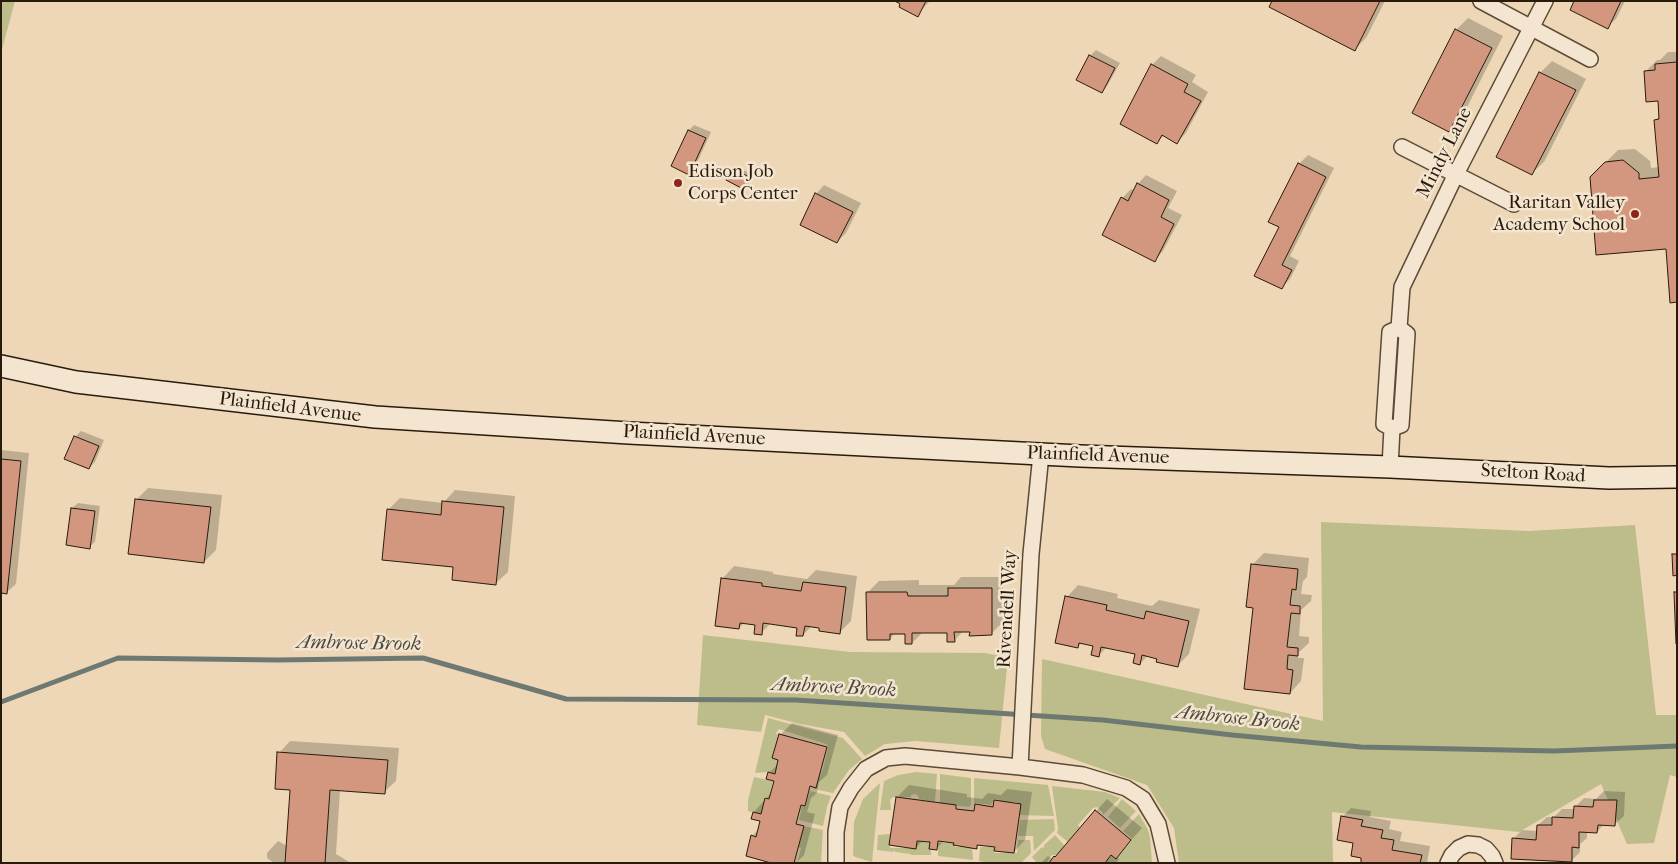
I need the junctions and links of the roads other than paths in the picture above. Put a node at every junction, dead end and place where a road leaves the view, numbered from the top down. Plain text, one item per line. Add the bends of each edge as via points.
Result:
1 (1481, 1) edge
2 (1545, 1) edge
3 (1531, 28) junction
4 (1590, 59) dead end
5 (1402, 147) dead end
6 (1456, 174) junction
7 (1514, 204) dead end
8 (1, 366) edge
9 (1040, 454) junction
10 (1390, 467) junction
11 (1677, 477) edge
12 (1020, 767) junction
13 (836, 863) edge
14 (1168, 863) edge
15 (1448, 863) edge
16 (1495, 863) edge

1 - 3 street
2 - 3 street, Mindy Lane
3 - 4 street
3 - 6 street, Mindy Lane
5 - 6 street
6 - 7 street
6 - 10 street, Mindy Lane via 1402,287 1399,328 1407,334 1401,424 1392,428
8 - 9 main road, Plainfield Avenue via 76,382 375,418
9 - 10 main road, Plainfield Avenue
9 - 12 street, Rivendell Way via 1031,554
10 - 11 main road, Stelton Road via 1609,478
12 - 13 street via 905,756 886,758 866,769 840,807
12 - 14 street via 1083,775 1126,788 1143,799 1158,824
15 - 16 street via 1459,848 1468,844 1486,849

